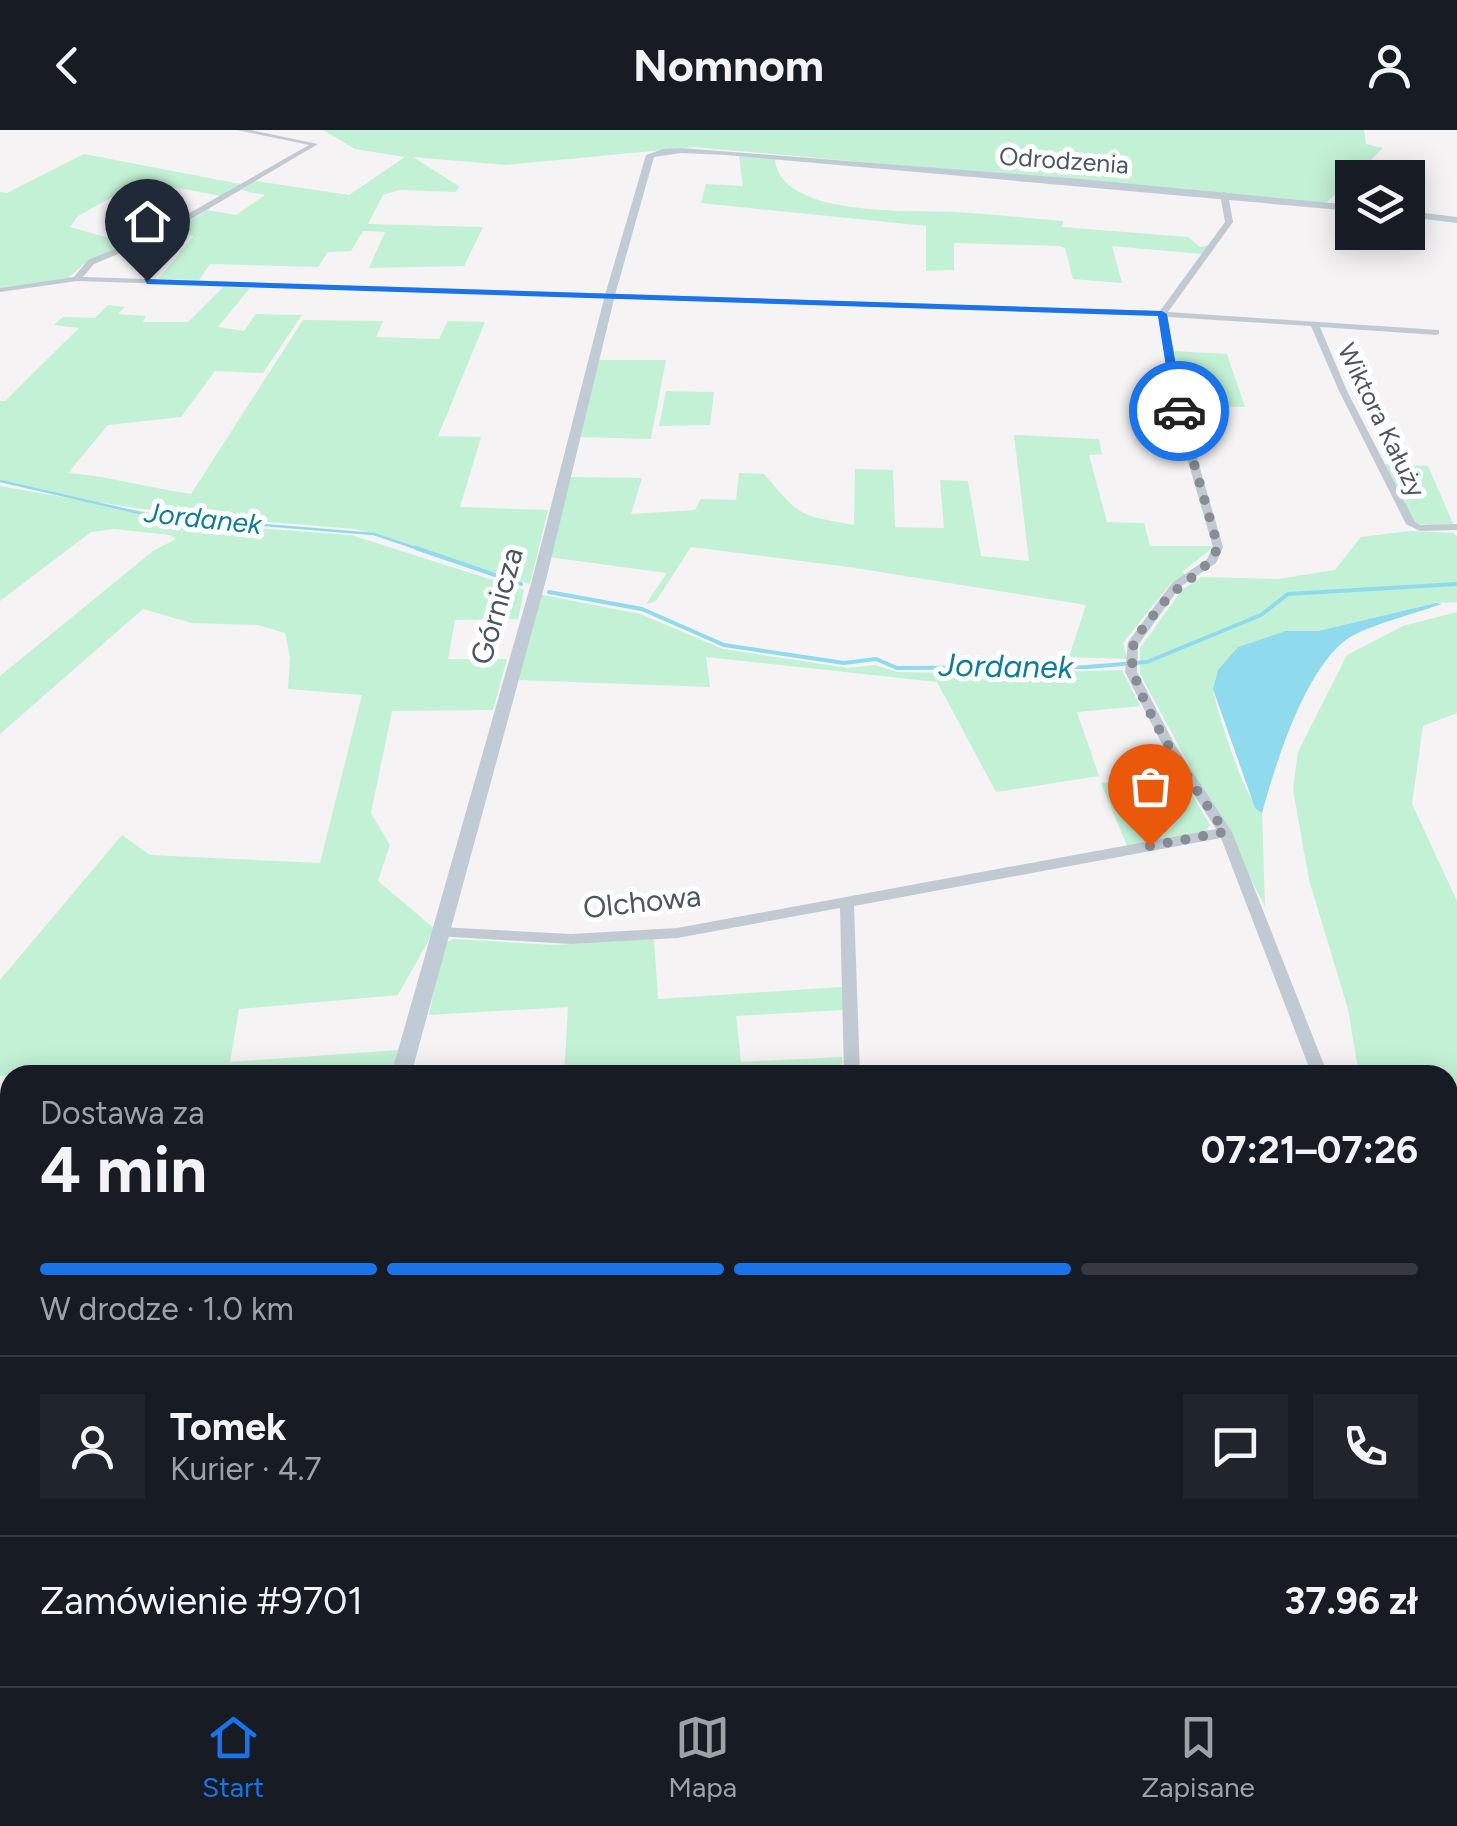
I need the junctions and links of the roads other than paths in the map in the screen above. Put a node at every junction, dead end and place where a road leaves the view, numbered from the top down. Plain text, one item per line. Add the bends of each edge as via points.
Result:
1 (240, 130) edge
2 (652, 154) joint
3 (1224, 194) junction
4 (1335, 206) edge
5 (1425, 216) edge
6 (1457, 220) edge
7 (77, 279) junction
8 (0, 290) edge
9 (610, 296) junction
10 (1162, 314) junction
11 (1314, 324) junction
12 (1436, 332) dead end
13 (1457, 527) edge
14 (1420, 528) joint
15 (1225, 832) junction
16 (847, 902) junction
17 (440, 932) junction
18 (404, 1065) edge
19 (852, 1065) edge
20 (1316, 1065) edge

1 - 7 street via 316,144 162,233 91,262
2 - 3 street, Odrodzenia via 676,150
2 - 9 street, Górnicza
3 - 4 street, Odrodzenia
3 - 10 street via 1229,222
5 - 6 street
7 - 8 street, Wiktora Kałuży
7 - 9 street, Wiktora Kałuży
9 - 10 street, Wiktora Kałuży
9 - 17 street, Górnicza
10 - 11 street, Wiktora Kałuży
10 - 15 street via 1180,416 1218,547 1212,561 1176,586 1132,646 1131,664 1170,746
11 - 12 street, Wiktora Kałuży
11 - 14 street, Wiktora Kałuży via 1376,458 1411,524
13 - 14 street
15 - 16 street, Olchowa
15 - 20 street
16 - 17 street, Olchowa via 677,933 571,939
16 - 19 street
17 - 18 street, Górnicza

